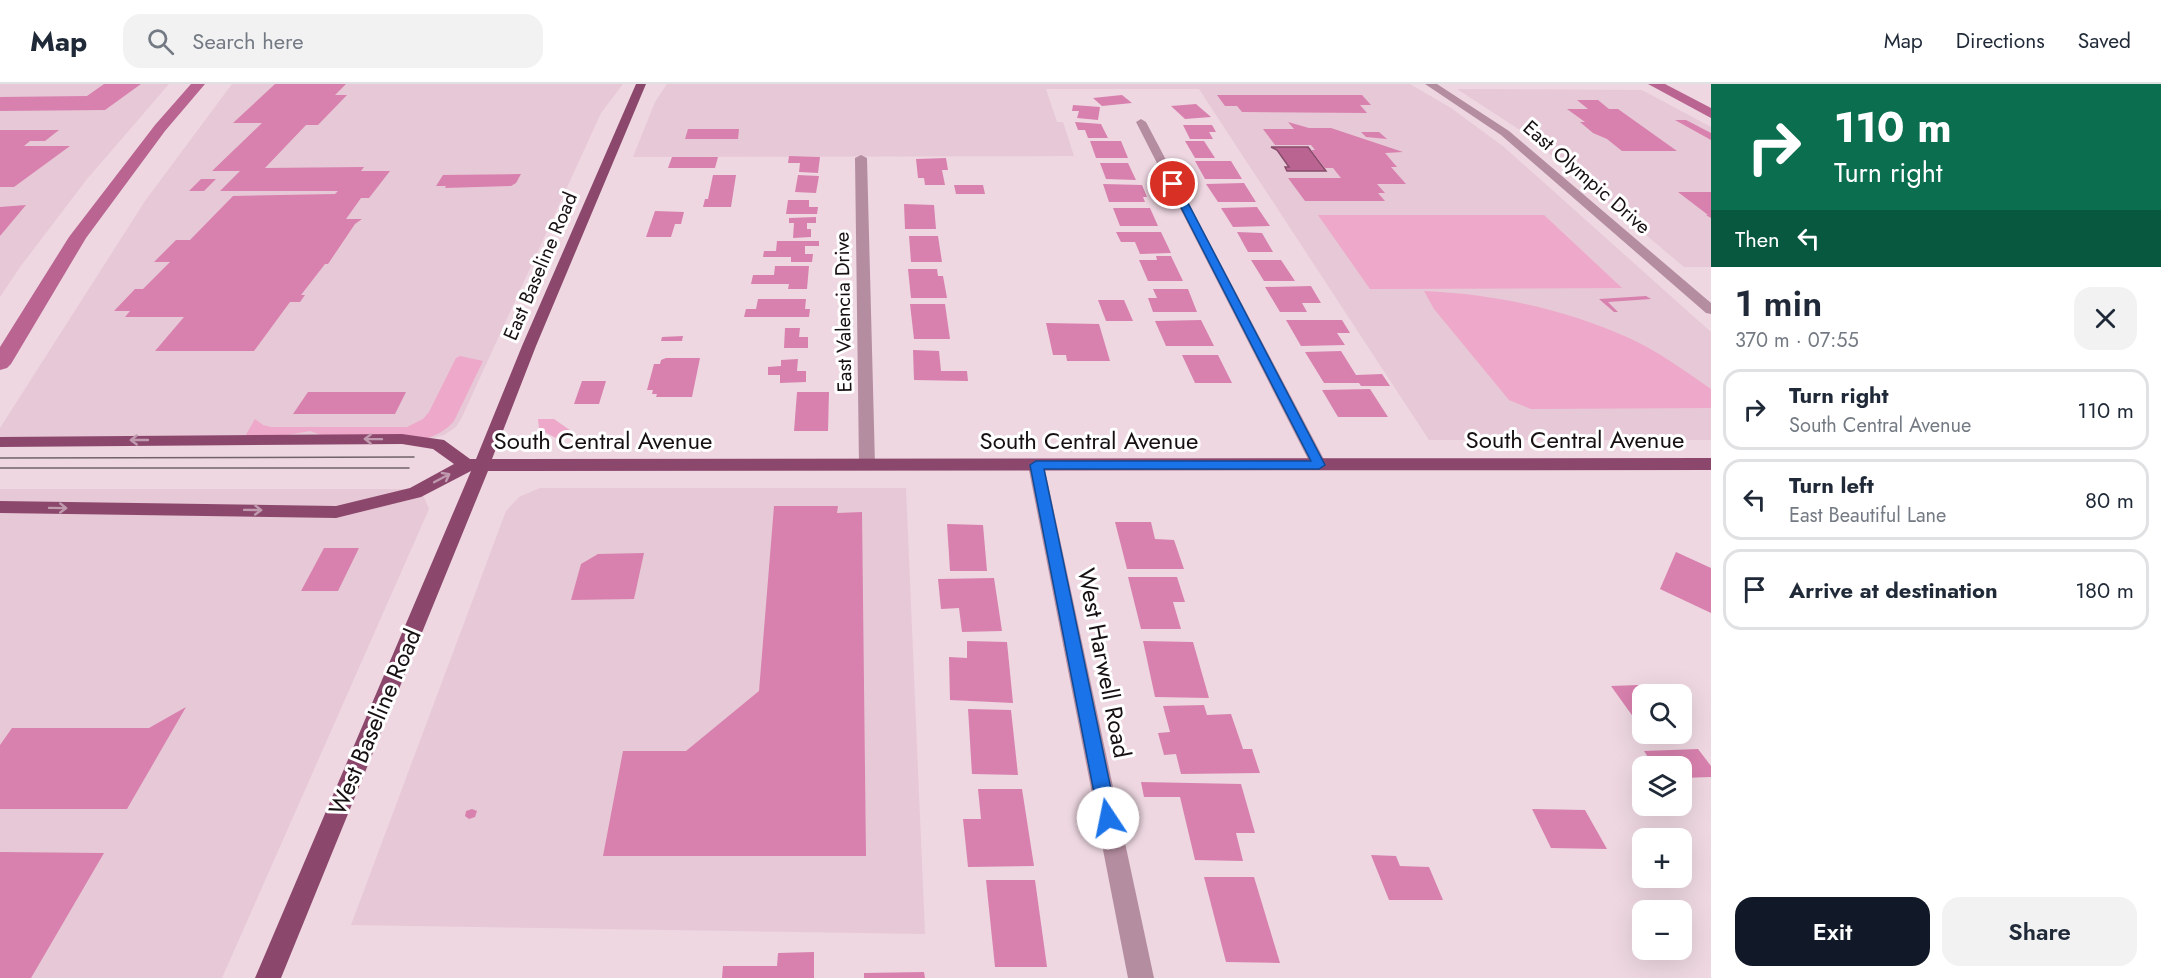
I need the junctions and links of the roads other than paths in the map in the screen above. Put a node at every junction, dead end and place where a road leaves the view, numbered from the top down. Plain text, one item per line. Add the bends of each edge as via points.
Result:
1 (641, 84) edge
2 (1430, 84) edge
3 (1141, 122) dead end
4 (861, 158) dead end
5 (1711, 310) edge
6 (0, 442) edge
7 (1711, 464) edge
8 (474, 465) junction
9 (867, 465) junction
10 (1036, 465) junction
11 (1319, 465) junction
12 (0, 507) edge
13 (268, 978) edge
14 (1140, 978) edge

1 - 8 main road, East Baseline Road
2 - 5 street, East Olympic Drive via 1513,139
3 - 11 street
4 - 9 street, East Valencia Drive
8 -> 6 main road, South Central Avenue via 438,444 402,439
7 - 11 main road, South Central Avenue
8 - 9 main road, South Central Avenue
12 -> 8 main road, South Central Avenue via 336,512 415,493
8 - 13 main road, West Baseline Road
9 - 10 main road, South Central Avenue
10 - 11 main road, South Central Avenue
10 - 14 street, West Harwell Road

